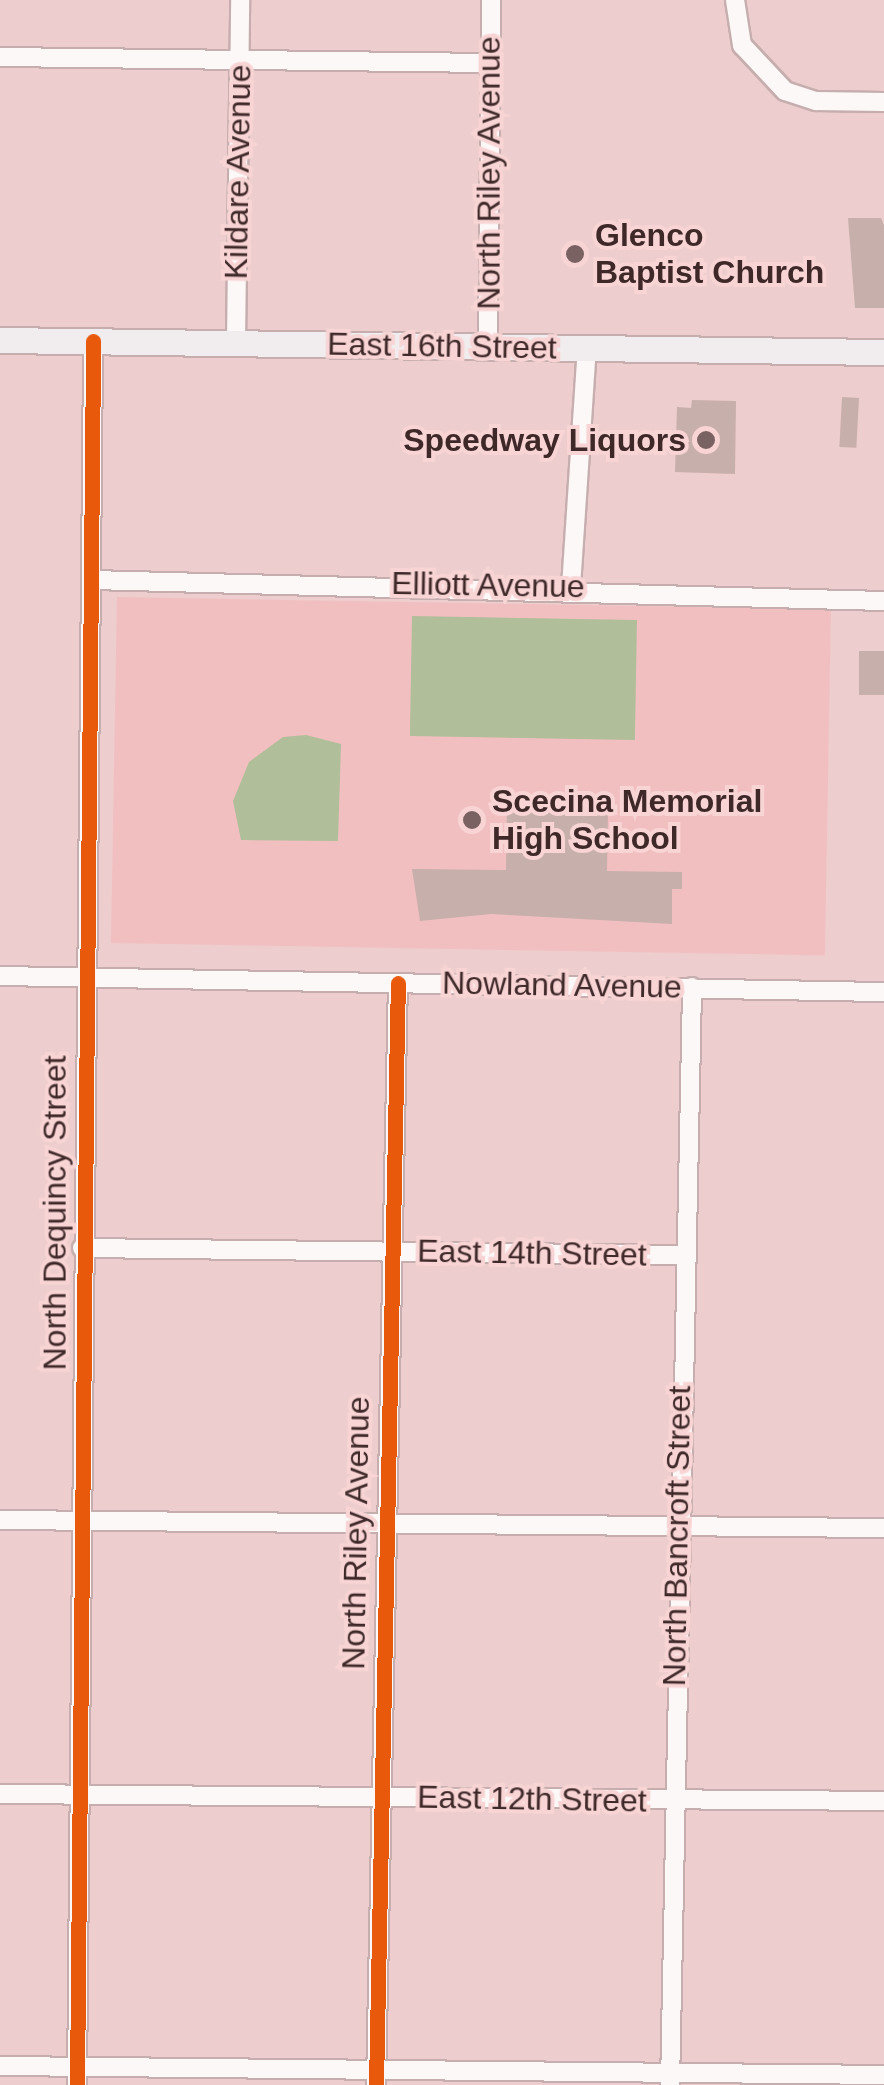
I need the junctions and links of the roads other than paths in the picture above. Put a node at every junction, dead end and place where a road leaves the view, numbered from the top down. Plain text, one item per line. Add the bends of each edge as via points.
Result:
1 (240, 0) edge
2 (490, 0) edge
3 (736, 0) edge
4 (0, 57) edge
5 (240, 60) junction
6 (490, 64) junction
7 (884, 102) edge
8 (0, 340) edge
9 (93, 342) junction
10 (236, 343) junction
11 (488, 347) junction
12 (587, 348) junction
13 (884, 352) edge
14 (92, 580) junction
15 (570, 586) junction
16 (884, 601) edge
17 (0, 976) edge
18 (84, 978) junction
19 (398, 983) junction
20 (692, 987) junction
21 (884, 992) edge
22 (82, 1248) junction
23 (388, 1251) junction
24 (682, 1254) junction
25 (0, 1520) edge
26 (83, 1521) junction
27 (383, 1524) junction
28 (678, 1526) junction
29 (884, 1528) edge
30 (0, 1794) edge
31 (82, 1795) junction
32 (380, 1798) junction
33 (674, 1801) junction
34 (884, 1801) edge
35 (0, 2066) edge
36 (884, 2075) edge
37 (77, 2076) edge
38 (376, 2078) edge
39 (670, 2079) edge

1 - 5 street, Kildare Avenue
2 - 6 street, North Riley Avenue
3 - 7 street via 750,58 791,94
4 - 5 street
5 - 6 street
5 - 10 street, Kildare Avenue
6 - 11 street, North Riley Avenue
8 - 9 main road, East 16th Street
9 - 10 main road, East 16th Street
9 - 14 street, North Dequincy Street
10 - 11 main road, East 16th Street
11 - 12 main road, East 16th Street
12 - 13 main road, East 16th Street
12 - 15 street
14 - 15 street, Elliott Avenue
14 - 18 street, North Dequincy Street
15 - 16 street, Elliott Avenue
17 - 18 street, Nowland Avenue
18 - 19 street, Nowland Avenue
18 - 22 street, North Dequincy Street
19 - 20 street, Nowland Avenue
19 - 23 street, North Riley Avenue
20 - 21 street, Nowland Avenue
20 - 24 street, North Bancroft Street
22 - 23 street, East 14th Street
22 - 26 street, North Dequincy Street
23 - 24 street, East 14th Street
23 - 27 street, North Riley Avenue
24 - 28 street, North Bancroft Street
25 - 26 street
26 - 27 street
26 - 31 street, North Dequincy Street
27 - 28 street
27 - 32 street, North Riley Avenue
28 - 29 street
28 - 33 street, North Bancroft Street
30 - 31 street, East 12th Street
31 - 32 street, East 12th Street
31 - 37 street, North Dequincy Street
32 - 33 street, East 12th Street
32 - 38 street, North Riley Avenue
33 - 34 street, East 12th Street
33 - 39 street, North Bancroft Street
35 - 37 street
36 - 39 street
37 - 38 street
38 - 39 street

